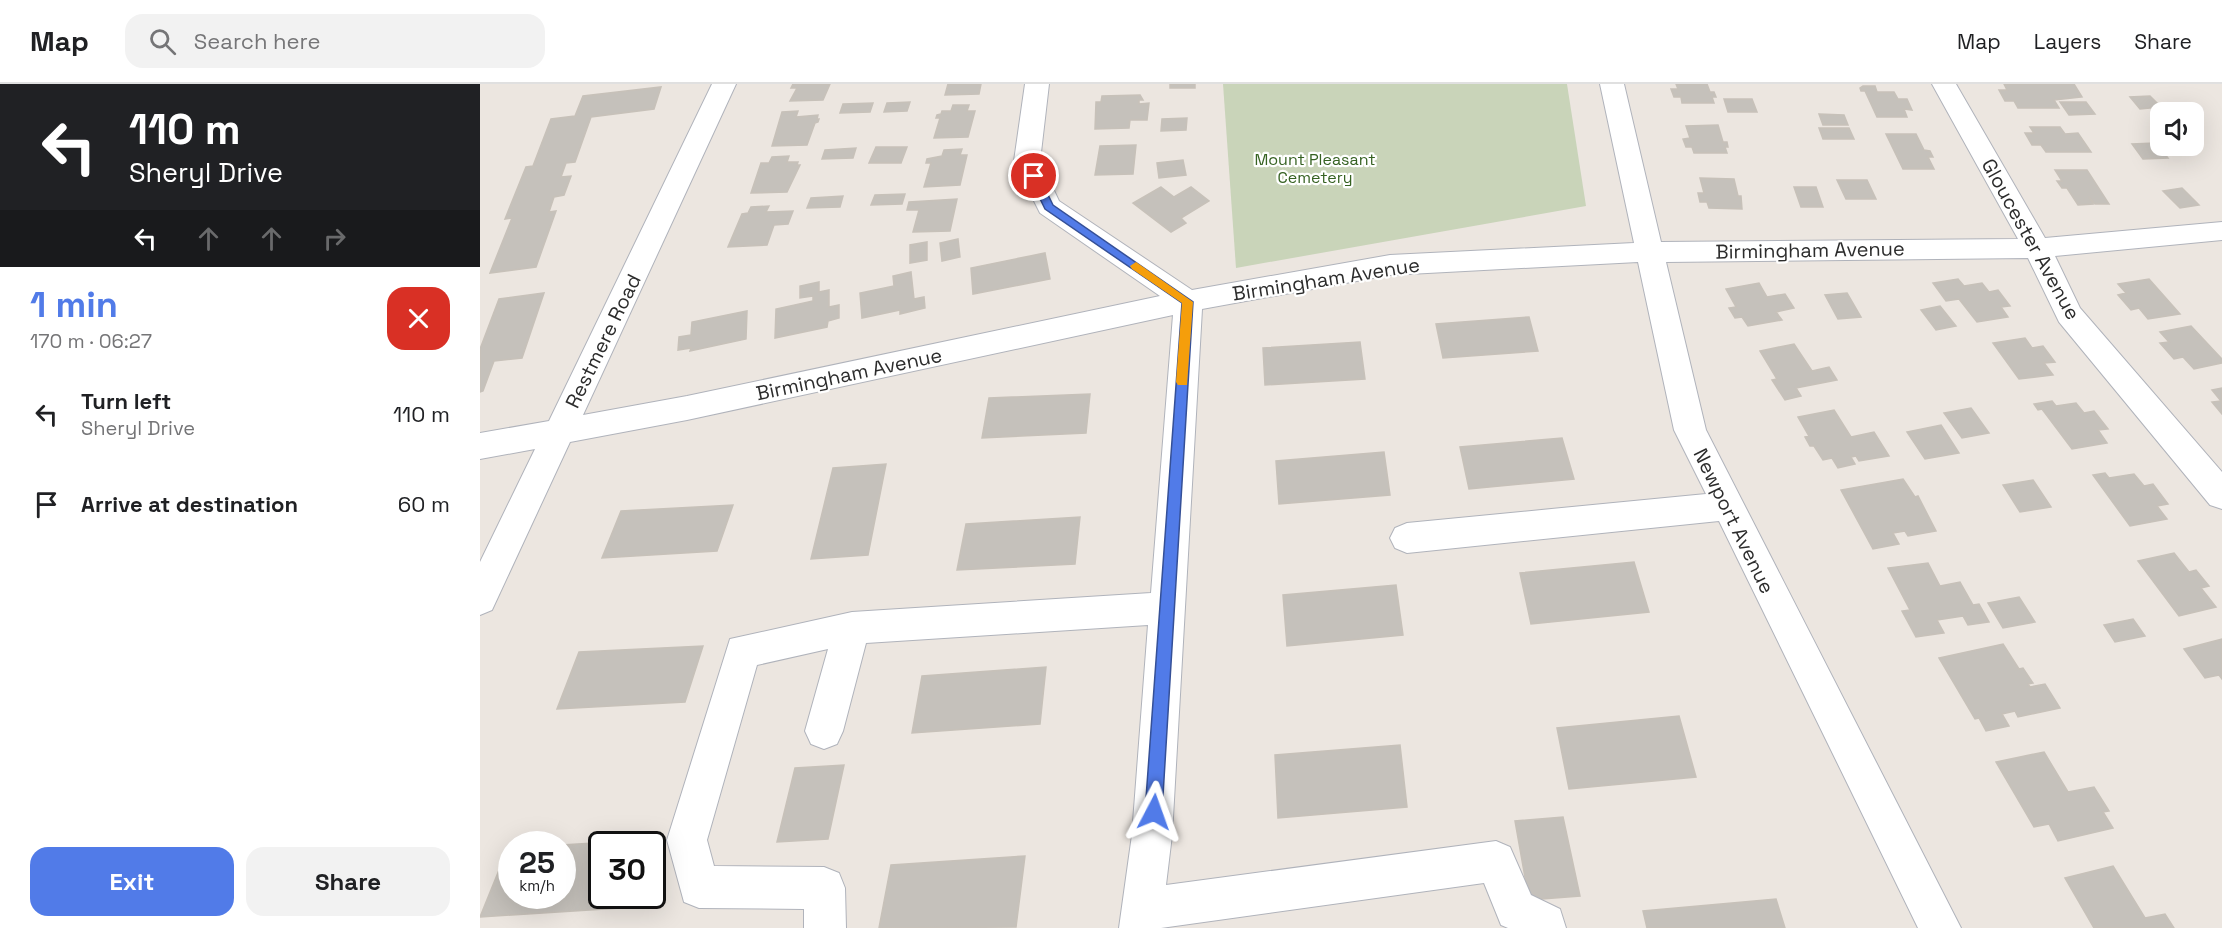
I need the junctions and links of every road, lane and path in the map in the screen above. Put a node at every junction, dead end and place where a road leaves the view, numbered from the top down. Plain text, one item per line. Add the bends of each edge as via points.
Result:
1 (724, 84) edge
2 (1037, 84) edge
3 (1612, 84) edge
4 (1944, 84) edge
5 (2222, 231) edge
6 (2037, 248) junction
7 (1650, 252) junction
8 (1188, 302) junction
9 (559, 432) junction
10 (480, 447) edge
11 (2222, 495) edge
12 (1726, 506) junction
13 (1407, 538) dead end
14 (480, 598) edge
15 (1167, 608) junction
16 (852, 628) junction
17 (824, 731) dead end
18 (1142, 918) edge
19 (825, 928) edge
20 (1545, 928) edge
21 (1940, 928) edge

1 - 9 street, Restmere Road
2 - 8 street via 1027,161 1048,207
3 - 7 street, Newport Avenue
4 - 6 street, Gloucester Avenue
5 - 6 street, Birmingham Avenue
6 - 7 street, Birmingham Avenue
6 - 11 street, Gloucester Avenue via 2069,314
7 - 8 street, Birmingham Avenue via 1390,265
7 - 12 street, Newport Avenue via 1690,430
8 - 9 street, Birmingham Avenue
8 - 15 street
9 - 10 street, Birmingham Avenue
9 - 14 street, Restmere Road
12 - 13 street
12 - 21 street, Newport Avenue
15 - 16 street
15 - 18 street via 1152,835
16 - 17 street
16 - 19 street via 743,651 687,840 699,887 824,888
18 - 20 street via 1496,861 1516,910 1545,924

